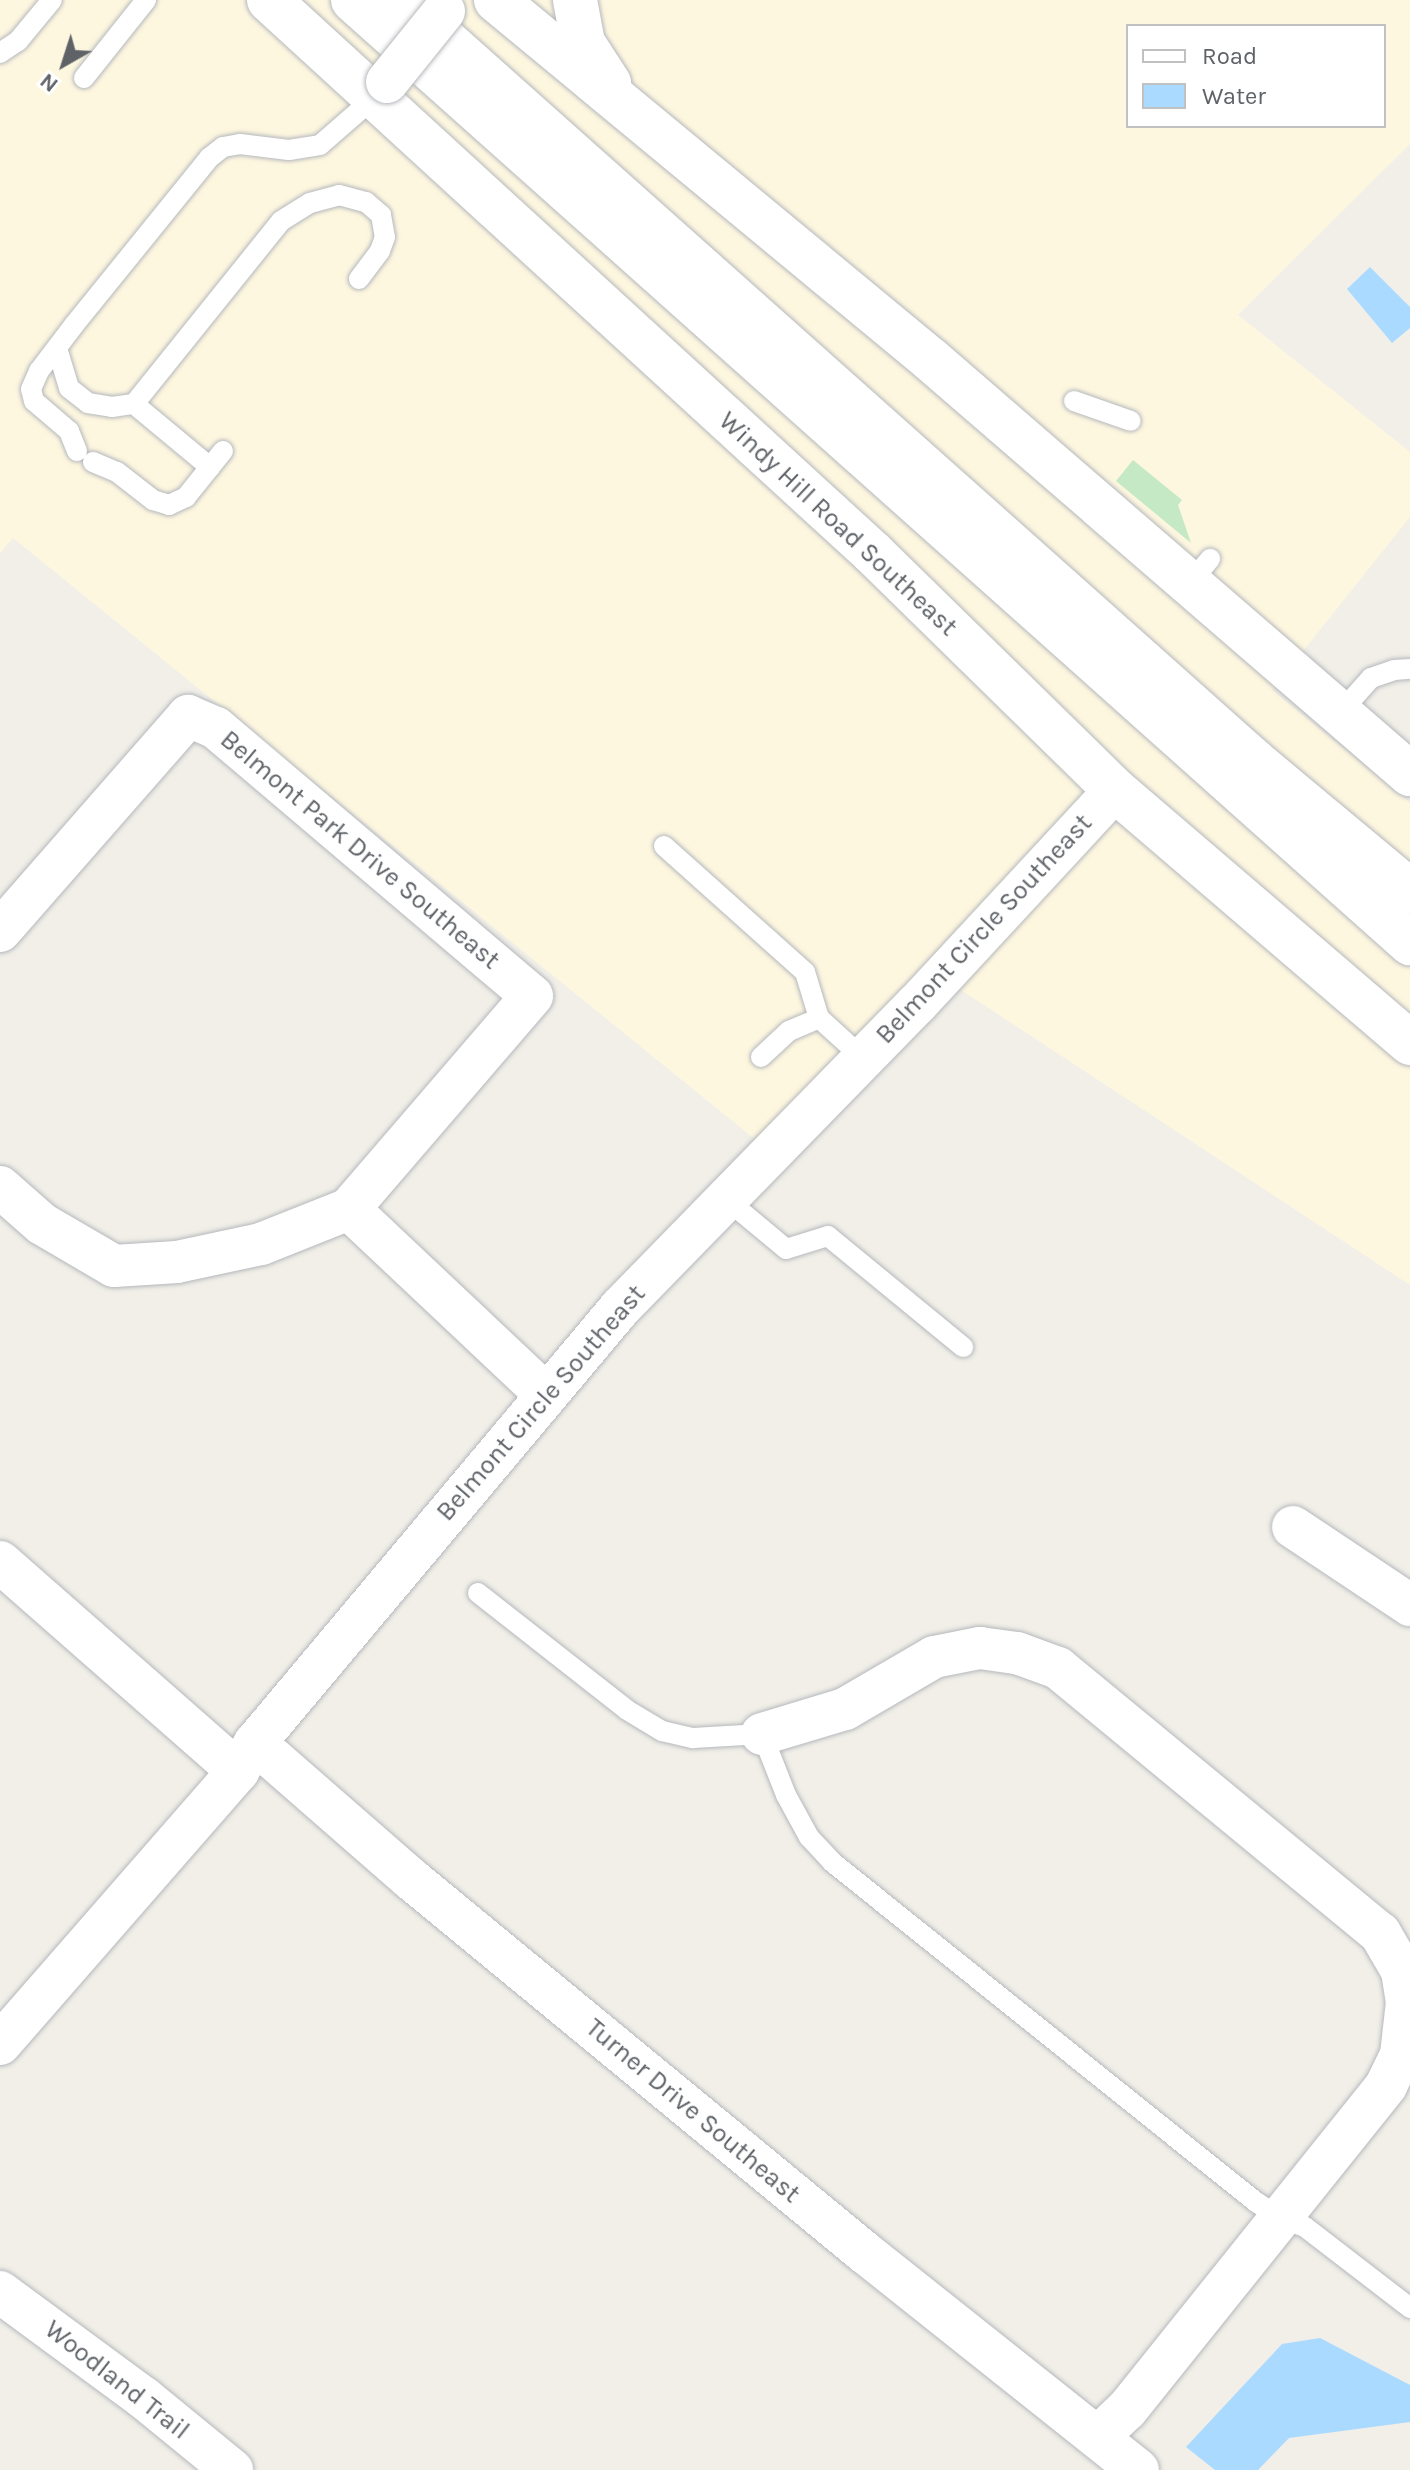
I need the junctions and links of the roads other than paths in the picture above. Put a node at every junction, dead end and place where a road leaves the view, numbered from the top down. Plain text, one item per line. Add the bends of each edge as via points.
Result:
1 (52, 0) edge
2 (146, 0) edge
3 (269, 0) edge
4 (353, 0) edge
5 (400, 0) edge
6 (496, 0) edge
7 (575, 0) edge
8 (448, 5) edge
9 (0, 53) edge
10 (84, 78) dead end
11 (381, 90) junction
12 (626, 108) junction
13 (359, 279) dead end
14 (57, 348) junction
15 (1074, 401) dead end
16 (134, 404) junction
17 (1131, 421) dead end
18 (1410, 669) edge
19 (1339, 714) junction
20 (1410, 774) edge
21 (1115, 790) junction
22 (664, 846) dead end
23 (1410, 891) edge
24 (0, 931) edge
25 (1410, 943) edge
26 (819, 1018) junction
27 (1410, 1043) edge
28 (761, 1057) dead end
29 (863, 1058) junction
30 (0, 1187) edge
31 (726, 1199) junction
32 (349, 1209) junction
33 (963, 1347) dead end
34 (545, 1394) junction
35 (1293, 1527) dead end
36 (0, 1562) edge
37 (478, 1593) dead end
38 (1410, 1605) edge
39 (762, 1734) junction
40 (246, 1757) junction
41 (0, 2044) edge
42 (1282, 2219) junction
43 (0, 2292) edge
44 (1410, 2308) edge
45 (1098, 2437) junction
46 (232, 2470) edge
47 (1138, 2470) edge

1 - 9 lane via 18,41
2 - 10 lane
3 - 11 street, Windy Hill Road Southeast
4 - 25 street
5 - 23 street via 1254,761
6 - 12 street
7 - 12 street via 583,43
8 - 11 street, bridge
11 - 14 lane via 320,145 289,150 240,144 223,147 209,158
11 - 21 street, Windy Hill Road Southeast via 873,553
12 - 19 street via 1200,572
13 - 16 lane via 385,237 381,215 366,202 339,195 310,203 281,221
14 - 16 lane via 69,388 88,403
14 - 16 lane via 31,389 34,401 153,500 169,505 186,497 216,459
15 - 17 lane
18 - 19 lane via 1371,678
19 - 20 street
21 - 27 street, Windy Hill Road Southeast
21 - 29 street, Belmont Circle Southeast
22 - 26 lane via 805,972
24 - 32 street, Belmont Park Drive Southeast via 188,716 216,728 532,996
26 - 28 lane via 789,1031
26 - 29 lane
29 - 31 street, Belmont Circle Southeast
30 - 32 street, Belmont Park Drive Southeast via 42,1224 114,1266 177,1262 261,1244
31 - 33 lane via 786,1249 828,1236
31 - 34 street, Belmont Circle Southeast
32 - 34 street
34 - 40 street, Belmont Circle Southeast
35 - 38 street
36 - 40 street, Turner Drive Southeast
37 - 39 lane via 584,1678 662,1731 693,1738
39 - 42 lane via 786,1795 809,1837 832,1862
39 - 42 street via 845,1709 934,1657 980,1648 1017,1653 1058,1668 1380,1933 1402,1971 1407,2002 1401,2055 1386,2086
40 - 41 street, Belmont Circle Southeast
40 - 45 street, Turner Drive Southeast via 436,1899 851,2242
42 - 44 lane via 1305,2227
42 - 45 street
43 - 46 street, Woodland Trail
45 - 47 street, Turner Drive Southeast

